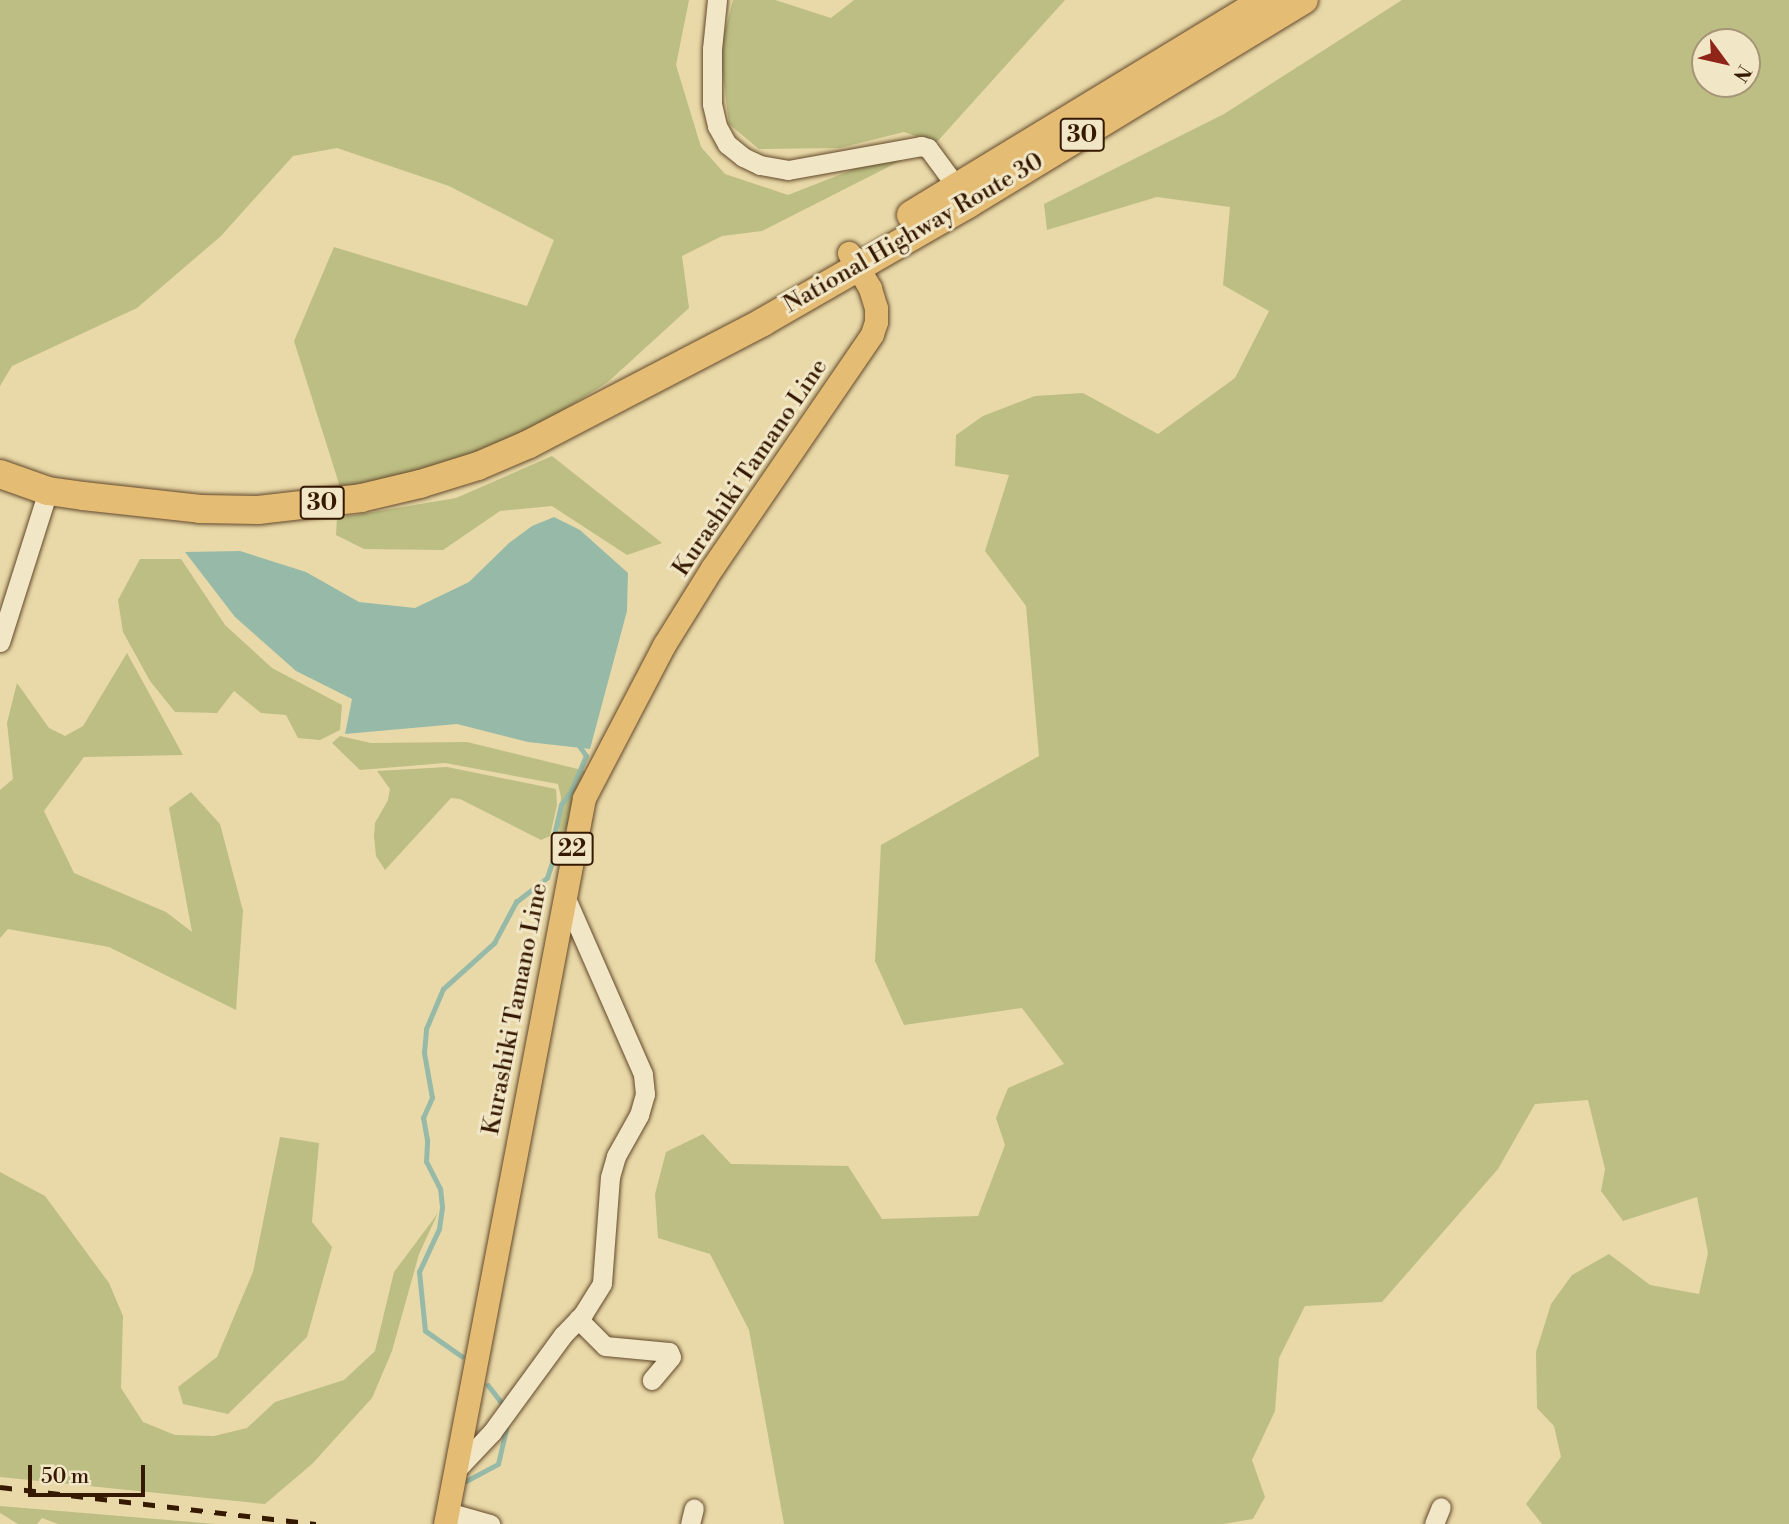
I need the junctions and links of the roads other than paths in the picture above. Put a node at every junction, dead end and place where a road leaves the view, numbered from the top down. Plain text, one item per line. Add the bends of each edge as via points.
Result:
1 (717, 0) edge
2 (1264, 0) edge
3 (1304, 0) edge
4 (963, 195) junction
5 (853, 260) junction
6 (0, 474) edge
7 (48, 491) junction
8 (0, 642) edge
9 (564, 894) junction
10 (578, 1319) junction
11 (652, 1380) dead end
12 (457, 1469) junction
13 (446, 1518) edge
14 (490, 1524) edge

1 - 4 street via 712,104 727,144 743,157 788,170 921,146 928,148
2 - 4 highway, National Highway Route 30 / 30
3 - 4 highway, National Highway Route 30 / 30
4 - 5 highway, National Highway Route 30 / 30
5 - 7 highway, National Highway Route 30 / 30 via 763,322 529,444 420,484 361,498 258,510 200,509
5 - 9 main road, Kurashiki Tamano Line / 22 via 876,308 872,334 664,645 584,798
6 - 7 highway, National Highway Route 30 / 30
7 - 8 street
9 - 10 street via 643,1074 645,1094 610,1177 603,1283
9 - 12 main road, Kurashiki Tamano Line / 22
10 - 11 street via 605,1346 669,1352 671,1357
10 - 12 street via 492,1432
12 - 13 main road, Kurashiki Tamano Line / 22
13 - 14 street

